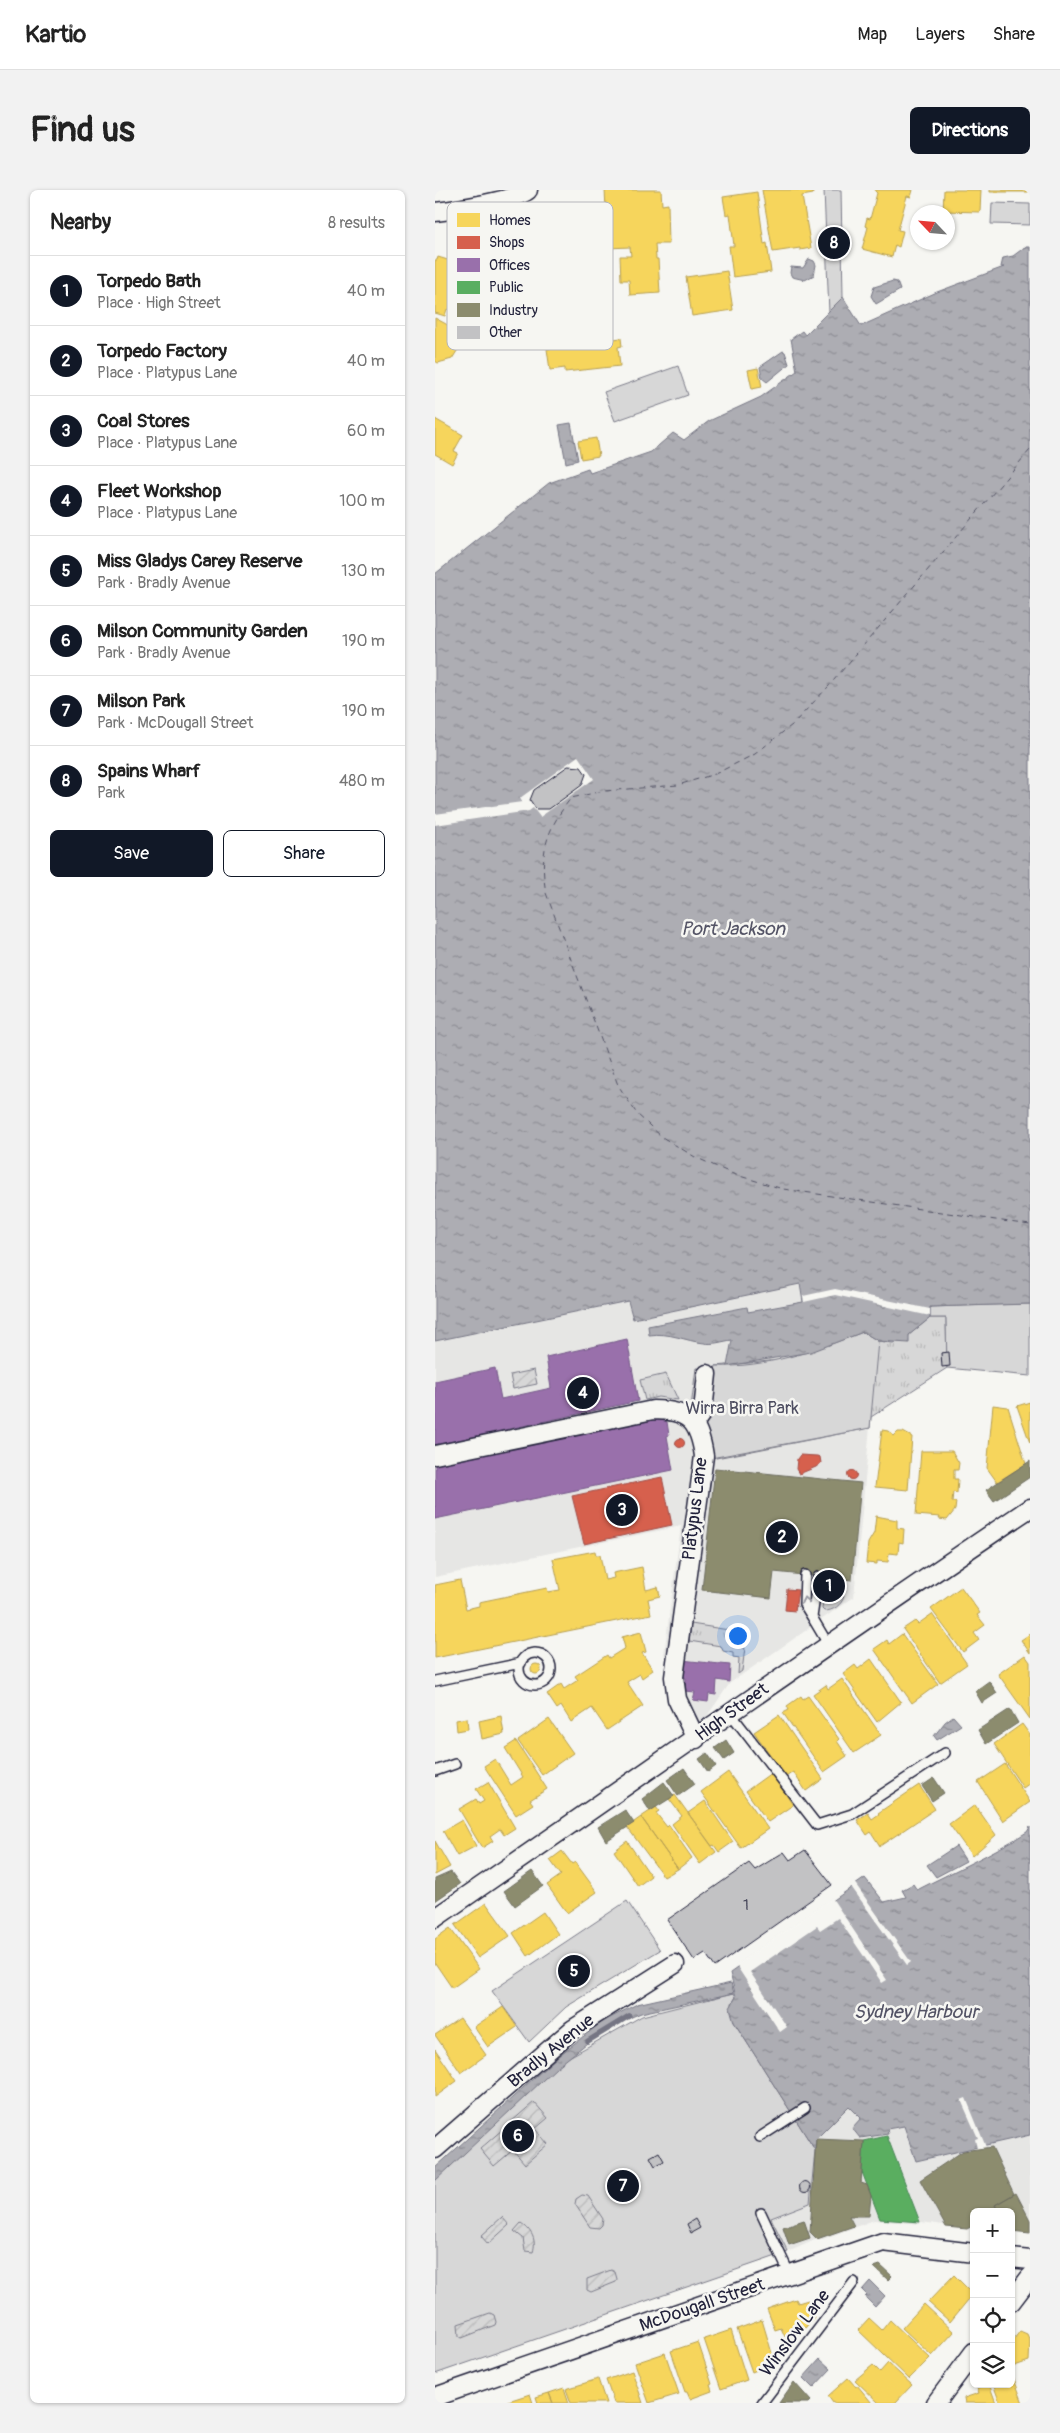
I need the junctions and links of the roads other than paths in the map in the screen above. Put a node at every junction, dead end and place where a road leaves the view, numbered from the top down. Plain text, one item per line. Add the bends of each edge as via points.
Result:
1 (528, 190) edge
2 (489, 202) edge
3 (707, 1374) dead end
4 (694, 1424) junction
5 (435, 1455) edge
6 (1030, 1508) edge
7 (805, 1576) dead end
8 (818, 1577) dead end
9 (812, 1617) junction
10 (828, 1644) junction
11 (521, 1664) dead end
12 (435, 1682) edge
13 (731, 1714) junction
14 (695, 1739) junction
15 (945, 1753) dead end
16 (455, 1764) dead end
17 (435, 1771) edge
18 (435, 1918) edge
19 (675, 1964) dead end
20 (805, 2108) dead end
21 (760, 2137) dead end
22 (435, 2150) edge
23 (761, 2213) dead end
24 (970, 2253) edge
25 (1015, 2258) edge
26 (1030, 2260) edge
27 (790, 2275) junction
28 (1030, 2277) edge
29 (854, 2282) dead end
30 (1014, 2298) edge
31 (970, 2357) edge
32 (435, 2397) edge
33 (762, 2403) edge
34 (936, 2403) edge

1 - 2 street via 514,198
3 - 4 street via 703,1412
4 - 5 street via 681,1413 653,1410
4 - 14 street, Platypus Lane via 699,1430 704,1456 674,1677 677,1699
6 - 10 street, High Street
9 -> 7 lane via 804,1604
8 - 9 lane
9 - 10 lane
10 - 13 street, High Street
11 - 12 lane
13 - 14 street, High Street
13 - 15 lane via 817,1825 852,1814
14 - 18 street, High Street
16 - 17 lane
19 - 22 street, Bradly Avenue via 573,2029
20 - 21 lane
23 - 27 lane
24 - 27 street, McDougall Street via 883,2242
25 - 26 street
27 - 32 street, McDougall Street
28 - 30 street
29 - 33 lane, Winslow Lane
31 - 34 street

